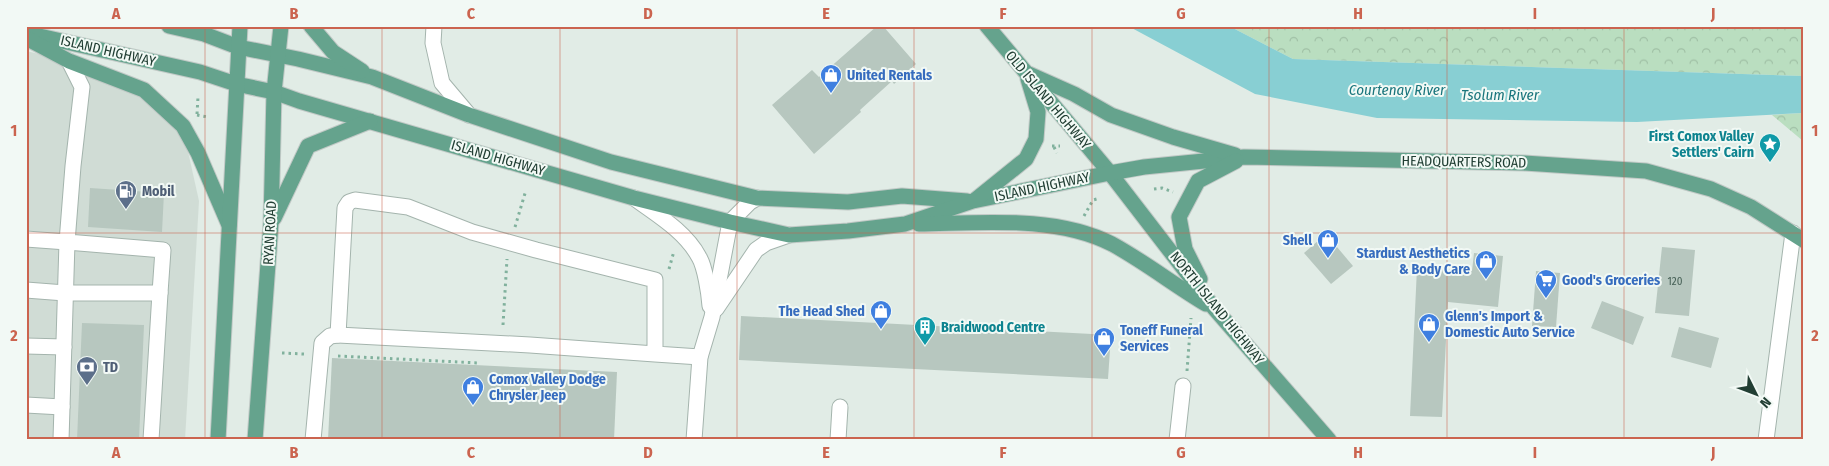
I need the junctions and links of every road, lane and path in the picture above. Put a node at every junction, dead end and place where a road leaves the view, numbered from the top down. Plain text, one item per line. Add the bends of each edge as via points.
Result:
1 (169, 26) edge
2 (240, 26) edge
3 (281, 26) edge
4 (310, 26) edge
5 (434, 26) edge
6 (987, 26) edge
7 (26, 33) edge
8 (26, 38) edge
9 (238, 47) junction
10 (278, 55) junction
11 (69, 61) junction
12 (1026, 72) junction
13 (372, 77) junction
14 (236, 84) junction
15 (274, 92) junction
16 (198, 97) dead end
17 (196, 115) junction
18 (469, 115) junction
19 (208, 117) dead end
20 (192, 118) dead end
21 (370, 121) junction
22 (1060, 146) dead end
23 (1057, 153) dead end
24 (1244, 157) junction
25 (1110, 173) junction
26 (1154, 189) dead end
27 (526, 190) dead end
28 (1176, 193) dead end
29 (1089, 195) dead end
30 (634, 198) junction
31 (757, 198) junction
32 (1100, 198) dead end
33 (1093, 200) junction
34 (973, 201) junction
35 (730, 222) junction
36 (271, 223) junction
37 (905, 224) junction
38 (1080, 224) dead end
39 (230, 227) junction
40 (514, 232) dead end
41 (789, 235) junction
42 (1798, 237) edge
43 (26, 239) edge
44 (67, 242) junction
45 (677, 247) dead end
46 (508, 254) dead end
47 (668, 272) dead end
48 (26, 290) edge
49 (65, 293) junction
50 (160, 293) junction
51 (1214, 308) junction
52 (712, 317) junction
53 (1191, 318) dead end
54 (503, 333) dead end
55 (338, 335) junction
56 (26, 346) edge
57 (64, 347) junction
58 (655, 354) junction
59 (320, 355) junction
60 (700, 357) junction
61 (481, 363) dead end
62 (1187, 371) dead end
63 (1183, 386) dead end
64 (26, 404) edge
65 (62, 407) junction
66 (840, 407) dead end
67 (61, 440) edge
68 (151, 440) edge
69 (218, 440) edge
70 (255, 440) edge
71 (313, 440) edge
72 (694, 440) edge
73 (838, 440) edge
74 (1177, 440) edge
75 (1329, 440) edge
76 (1766, 440) edge

1 - 9 main road, ISLAND HIGHWAY via 204,34
2 - 9 main road
3 - 10 main road, RYAN ROAD
4 - 13 main road via 333,52
5 - 18 street via 433,43 442,83
6 - 12 main road, OLD ISLAND HIGHWAY
7 - 14 main road, ISLAND HIGHWAY via 200,72
8 - 11 main road
9 - 10 main road, ISLAND HIGHWAY
9 - 14 main road
10 - 13 main road, ISLAND HIGHWAY
10 - 15 main road, RYAN ROAD
11 - 39 main road via 144,90 183,126 198,152
11 - 44 street via 82,87
12 - 24 main road via 1111,115
12 - 25 main road, OLD ISLAND HIGHWAY
12 - 34 main road via 1038,112 1036,139 1026,159
13 - 18 main road, ISLAND HIGHWAY
14 - 15 main road, ISLAND HIGHWAY
14 - 39 main road
15 - 21 main road, ISLAND HIGHWAY
15 - 36 main road, RYAN ROAD
16 - 17 path
17 - 19 path
17 - 20 path
18 - 31 main road, ISLAND HIGHWAY via 611,162
21 - 30 main road, ISLAND HIGHWAY
21 - 36 main road via 308,146
22 - 23 path via 1054,148
24 - 25 main road, HEADQUARTERS ROAD
24 - 42 main road, HEADQUARTERS ROAD via 1524,163 1646,171 1711,189 1751,207
24 - 51 main road via 1198,182 1179,217 1185,249
25 - 34 main road, ISLAND HIGHWAY
25 - 51 main road, NORTH ISLAND HIGHWAY
26 - 28 path
27 - 40 path
29 - 33 path
30 - 35 main road, ISLAND HIGHWAY
30 - 52 street via 679,232 700,258
31 - 34 main road, ISLAND HIGHWAY via 848,202 902,196
31 - 35 street
32 - 33 path
33 - 38 path
34 - 37 main road, ISLAND HIGHWAY
35 - 41 main road, ISLAND HIGHWAY
35 - 52 street
36 - 70 main road, RYAN ROAD
37 - 41 main road, ISLAND HIGHWAY
37 - 51 main road via 1023,222 1081,232 1117,248
39 - 69 main road
41 - 52 street via 756,250
42 - 76 street
43 - 44 street
44 - 49 street
44 - 50 street via 163,250
45 - 47 path
46 - 54 path
48 - 49 street
49 - 50 street
49 - 57 street
50 - 68 street
51 - 75 main road, NORTH ISLAND HIGHWAY
52 - 60 street
53 - 62 path
55 - 58 street
55 - 58 street via 345,208 350,202 362,200 408,207 472,232 655,280
55 - 59 street via 330,336 322,343
56 - 57 street
57 - 65 street
58 - 60 street
59 - 61 path
59 - 71 street
60 - 72 street
63 - 74 street
64 - 65 street
65 - 67 street
66 - 73 street

